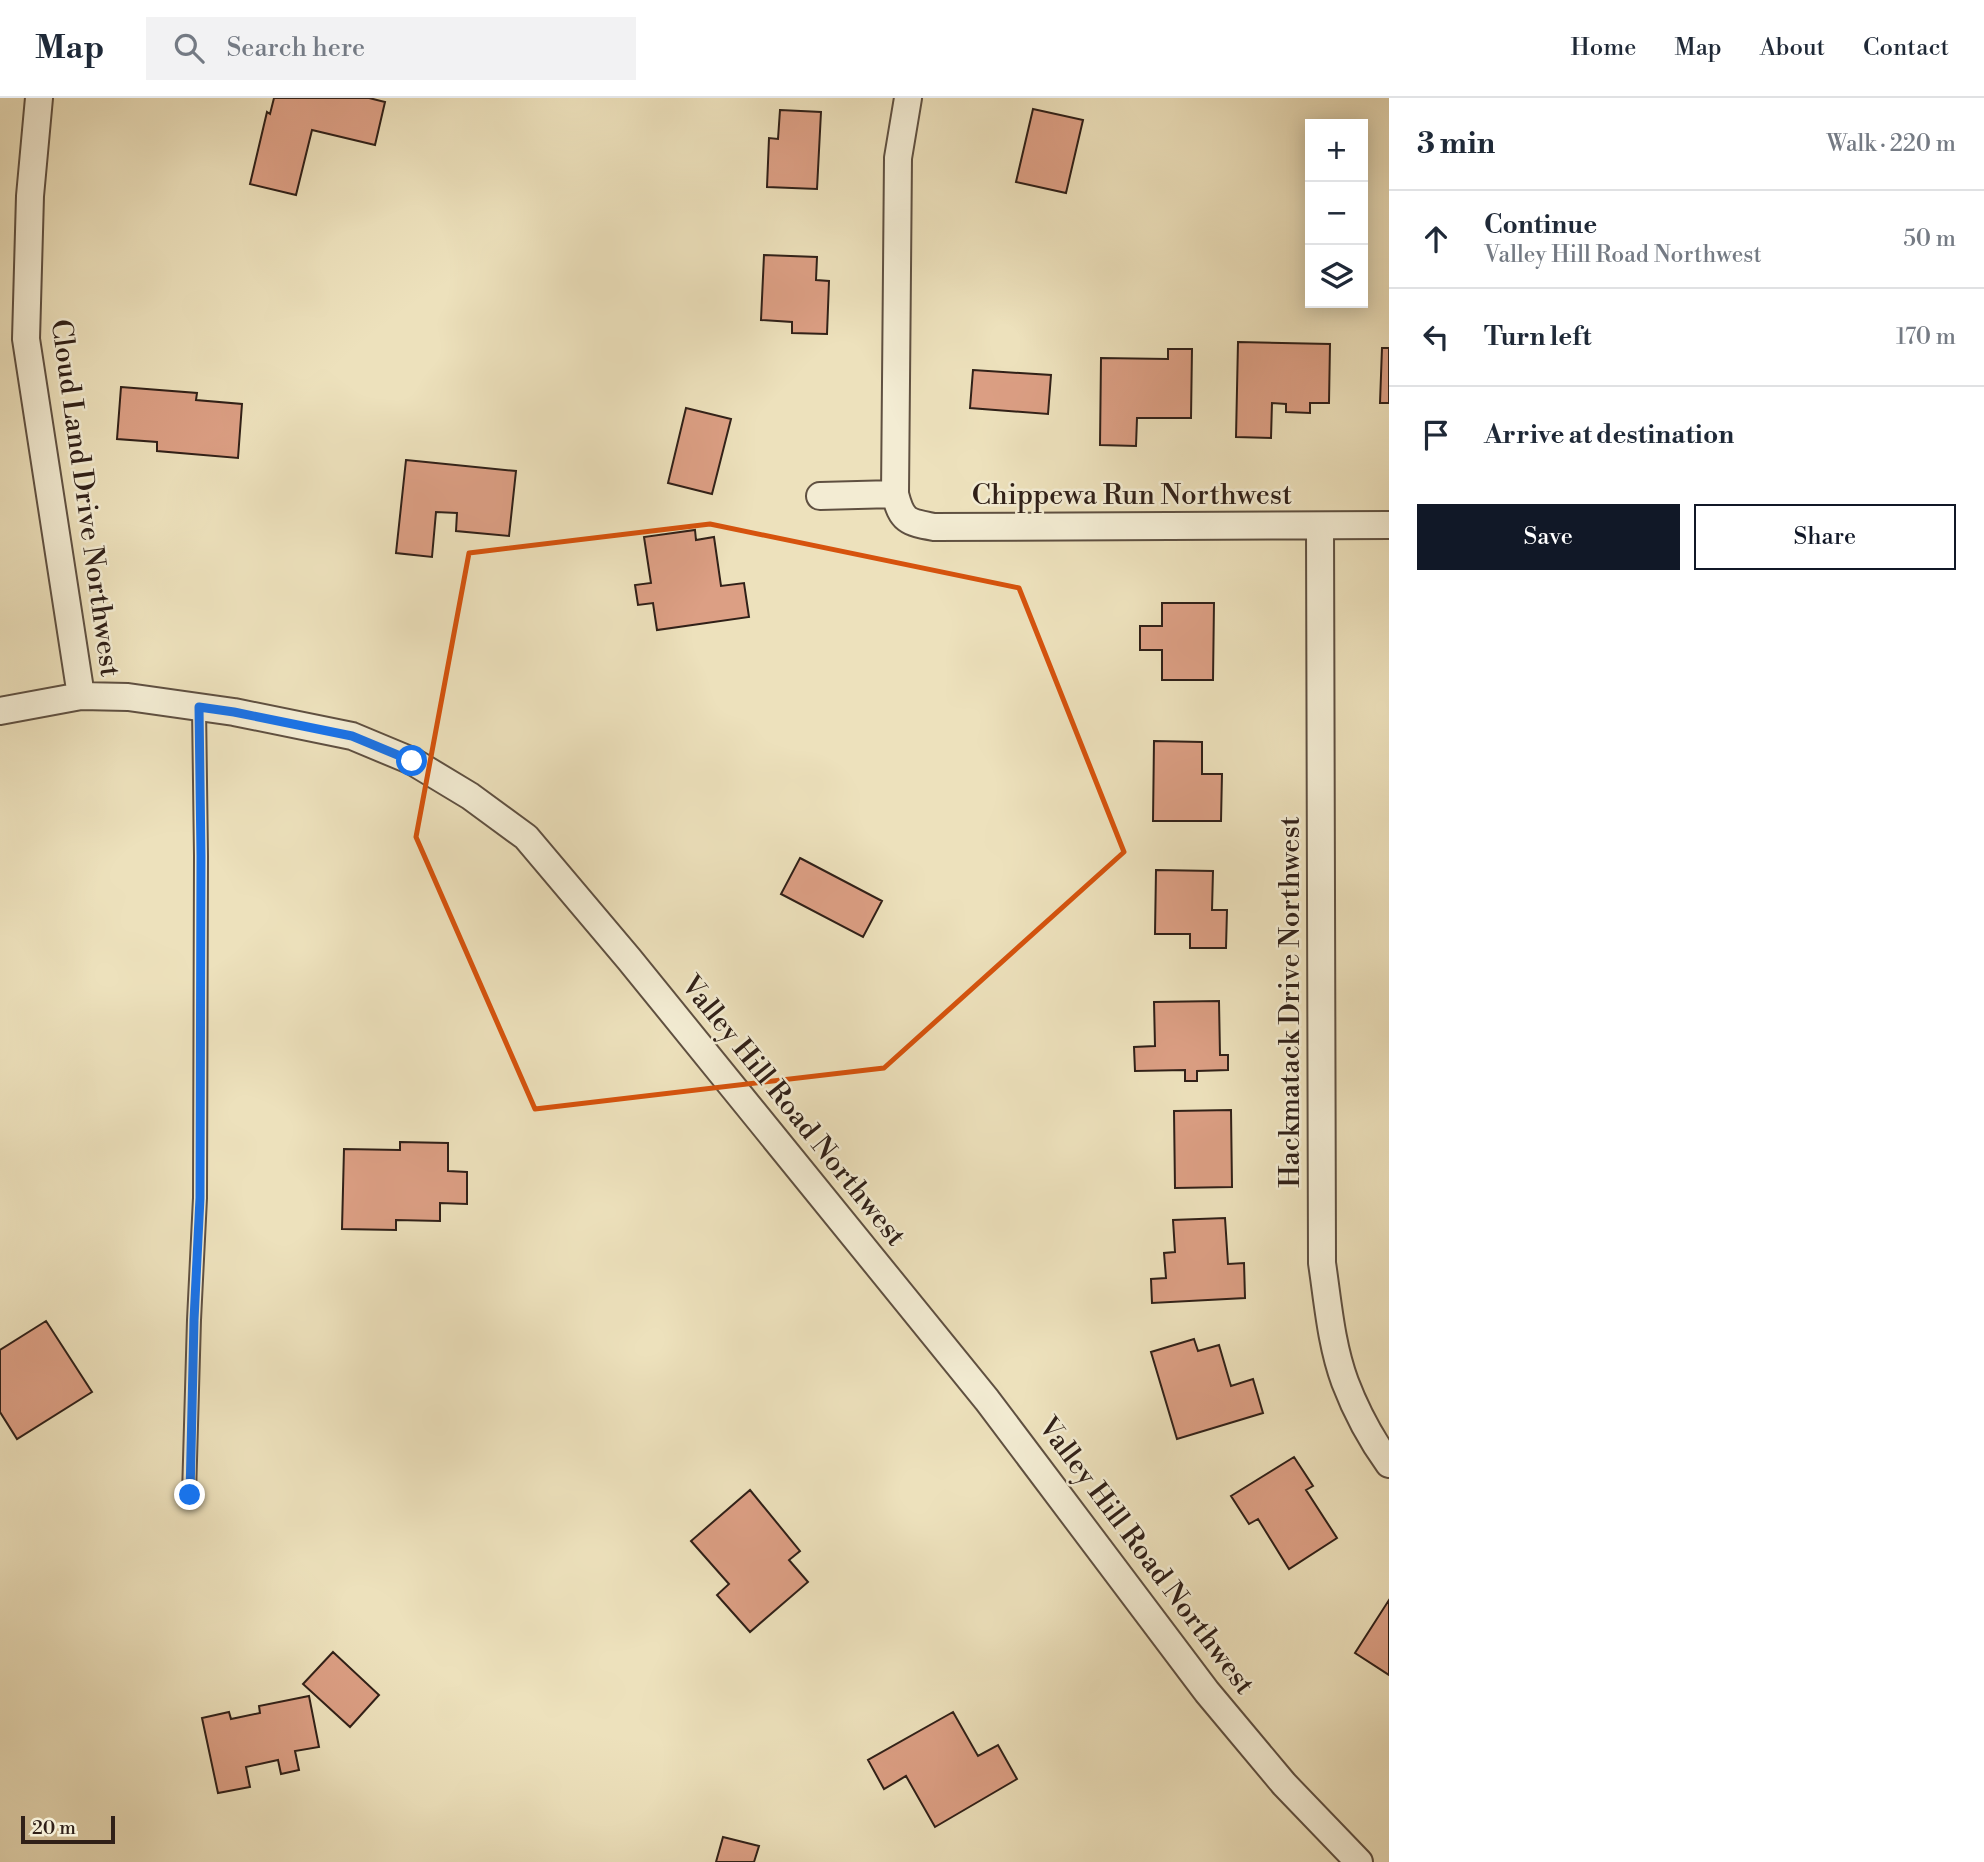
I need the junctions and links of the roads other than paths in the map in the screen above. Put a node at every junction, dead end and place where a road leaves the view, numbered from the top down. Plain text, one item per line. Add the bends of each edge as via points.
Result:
1 (39, 98) edge
2 (908, 98) edge
3 (895, 494) junction
4 (820, 496) dead end
5 (1389, 525) edge
6 (1320, 526) junction
7 (81, 696) junction
8 (199, 707) junction
9 (0, 712) edge
10 (1389, 1464) edge
11 (190, 1495) dead end
12 (1359, 1862) edge

1 - 7 street, Cloud Land Drive Northwest via 30,196 26,339
2 - 3 street via 898,158
3 - 4 street
3 - 6 street, Chippewa Run Northwest via 899,512 906,518 934,527
5 - 6 street, Chippewa Run Northwest
6 - 10 street, Hackmatack Drive Northwest via 1322,1263 1331,1329 1345,1381 1371,1439
7 - 8 street, Valley Hill Road Northwest
7 - 9 street, Valley Hill Road Northwest
8 - 11 lane via 200,1185
8 - 12 street, Valley Hill Road Northwest via 352,736 412,761 526,837 987,1400 1207,1692 1284,1784

